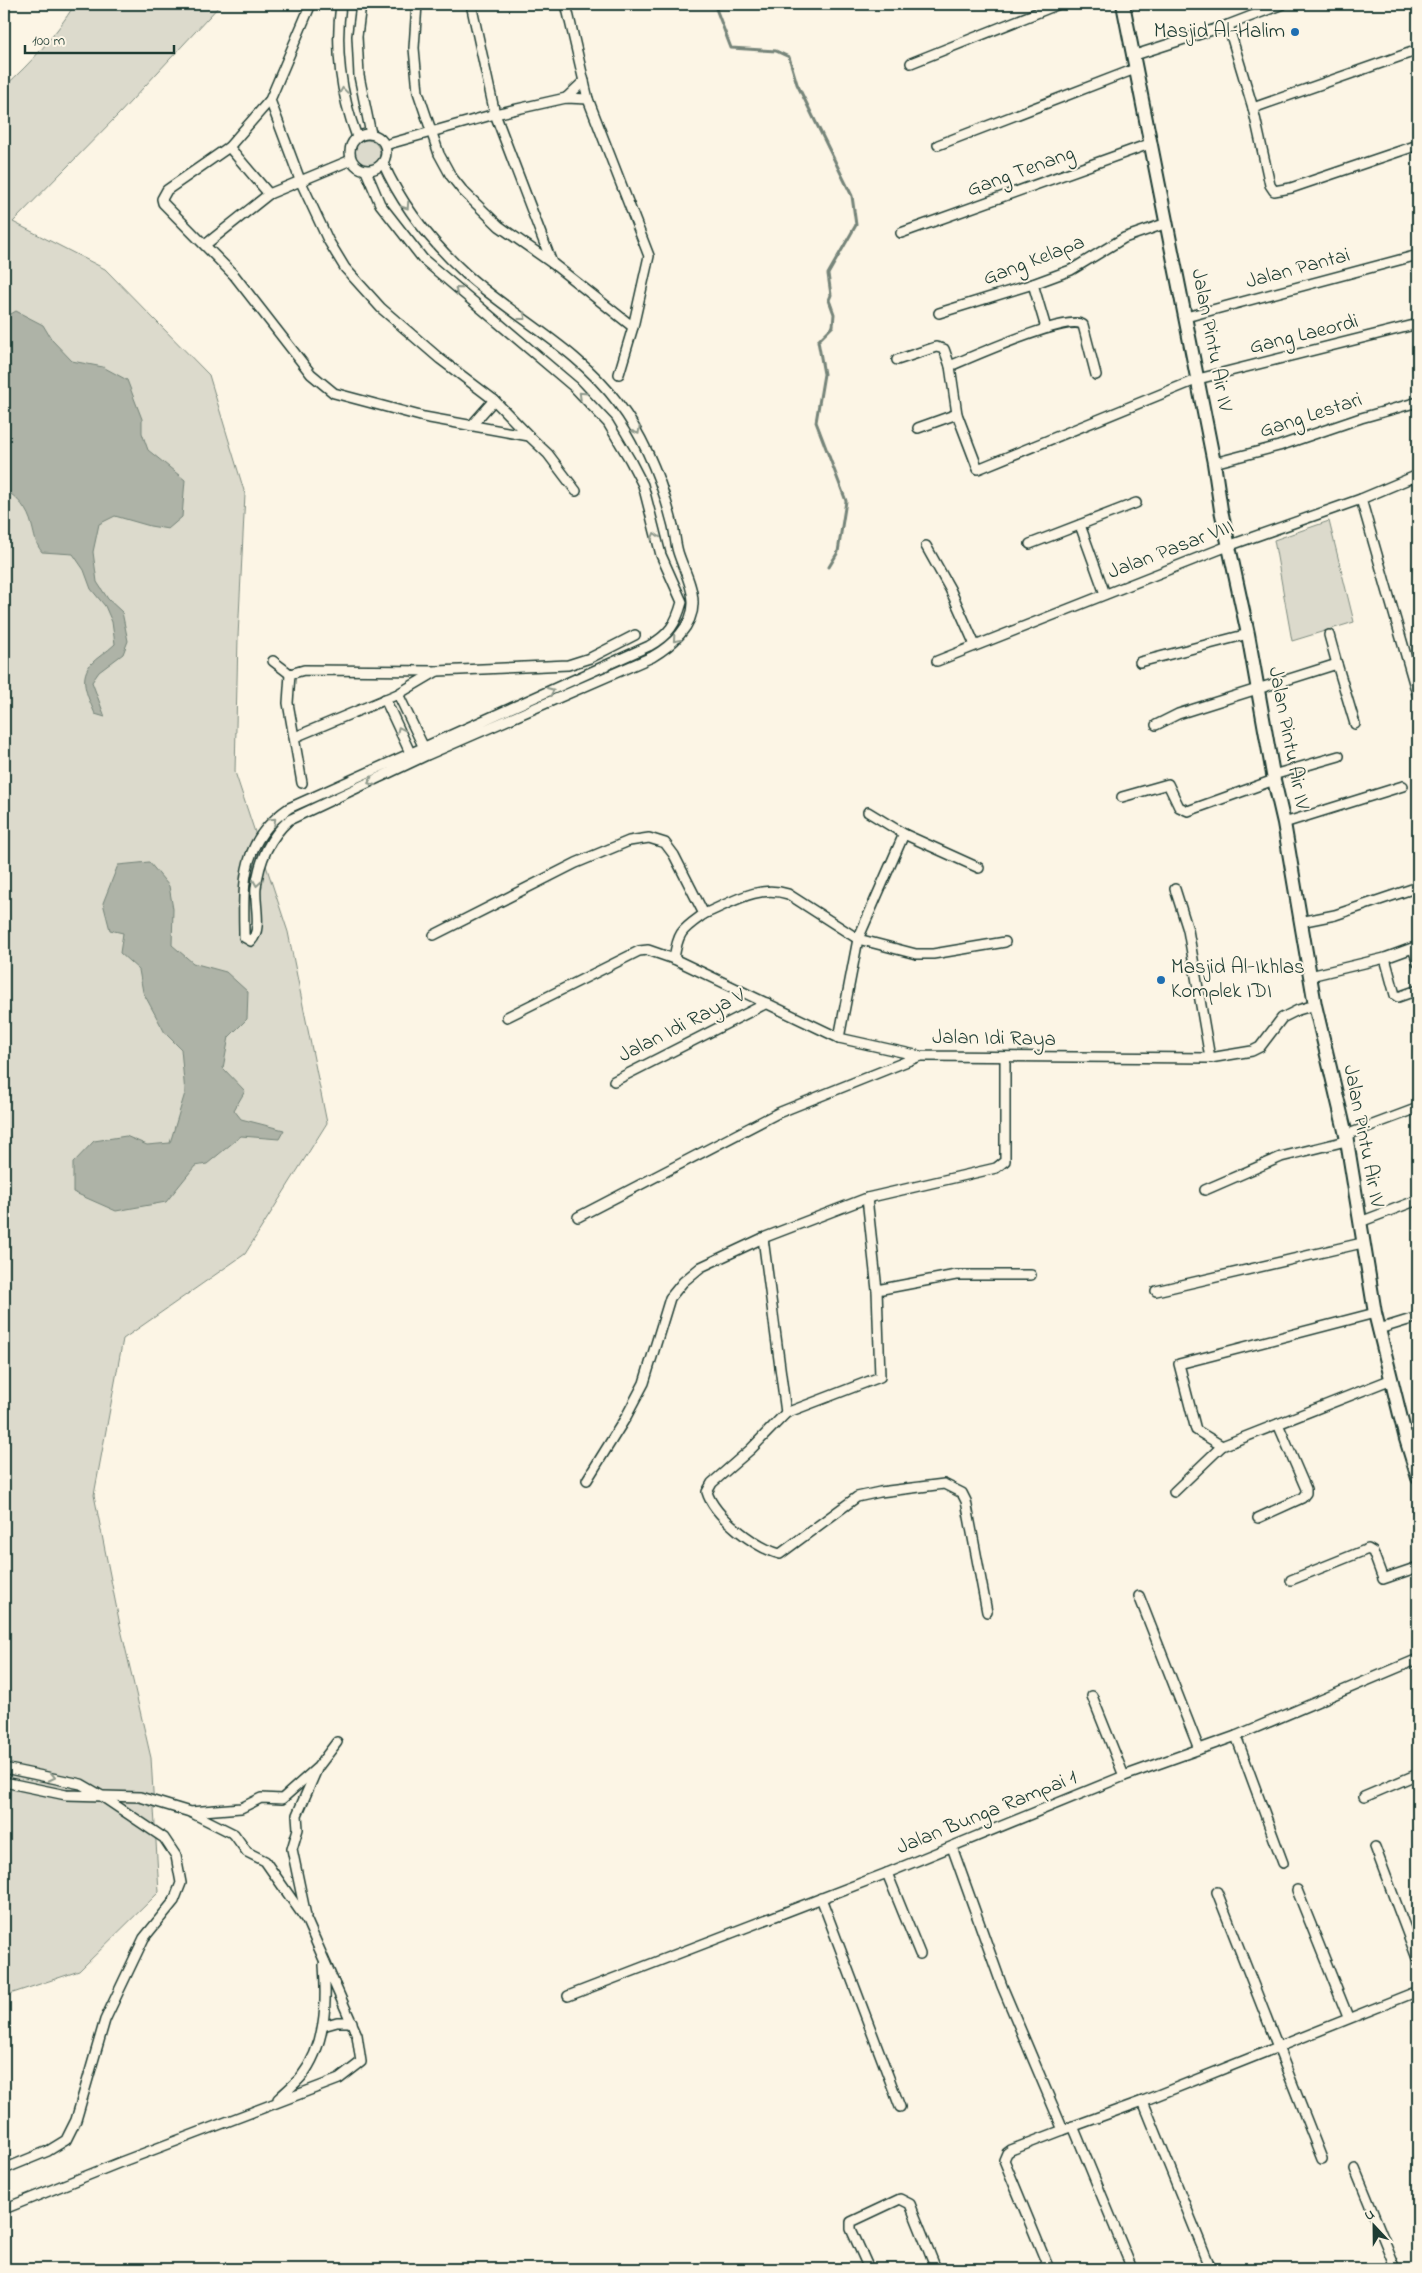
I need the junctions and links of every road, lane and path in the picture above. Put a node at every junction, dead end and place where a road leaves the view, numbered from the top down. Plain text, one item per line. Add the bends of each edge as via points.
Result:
1 (311, 4) edge
2 (341, 4) edge
3 (361, 4) edge
4 (416, 4) edge
5 (470, 4) edge
6 (566, 4) edge
7 (1060, 4) edge
8 (1123, 4) edge
9 (1283, 4) edge
10 (1228, 25) junction
11 (1418, 50) edge
12 (1132, 56) junction
13 (911, 63) dead end
14 (1135, 70) junction
15 (584, 81) junction
16 (566, 98) junction
17 (588, 99) junction
18 (270, 100) junction
19 (1253, 108) junction
20 (495, 114) junction
21 (432, 133) junction
22 (370, 134) junction
23 (357, 137) junction
24 (1152, 143) junction
25 (938, 145) dead end
26 (1418, 145) edge
27 (385, 146) junction
28 (229, 147) junction
29 (351, 160) junction
30 (383, 163) junction
31 (366, 171) junction
32 (300, 180) junction
33 (269, 194) junction
34 (1167, 223) junction
35 (901, 233) dead end
36 (205, 246) junction
37 (1418, 255) edge
38 (552, 263) junction
39 (1033, 284) junction
40 (939, 313) dead end
41 (1186, 317) junction
42 (1418, 324) edge
43 (633, 327) junction
44 (1046, 328) junction
45 (897, 360) dead end
46 (950, 366) junction
47 (619, 374) dead end
48 (1096, 376) dead end
49 (1198, 379) junction
50 (494, 400) junction
51 (1418, 402) edge
52 (956, 414) junction
53 (471, 426) junction
54 (918, 428) dead end
55 (529, 436) junction
56 (1214, 463) junction
57 (1418, 475) edge
58 (576, 491) dead end
59 (1361, 499) junction
60 (1136, 503) dead end
61 (1080, 525) junction
62 (1030, 544) dead end
63 (926, 546) dead end
64 (1228, 546) junction
65 (677, 549) junction
66 (661, 555) junction
67 (1105, 594) junction
68 (1248, 634) junction
69 (635, 635) dead end
70 (1329, 635) dead end
71 (975, 645) junction
72 (937, 660) dead end
73 (273, 661) dead end
74 (1140, 662) dead end
75 (1337, 664) junction
76 (438, 671) junction
77 (290, 674) junction
78 (1256, 689) junction
79 (398, 694) junction
80 (1418, 698) edge
81 (385, 699) junction
82 (525, 707) junction
83 (1355, 724) dead end
84 (1156, 725) dead end
85 (295, 737) junction
86 (426, 751) junction
87 (1339, 756) dead end
88 (413, 758) junction
89 (1273, 777) junction
90 (302, 783) dead end
91 (1403, 786) dead end
92 (1122, 797) dead end
93 (868, 812) dead end
94 (1284, 823) junction
95 (904, 834) junction
96 (979, 868) dead end
97 (1418, 887) edge
98 (1175, 889) dead end
99 (704, 914) junction
100 (1300, 922) junction
101 (434, 935) dead end
102 (858, 939) junction
103 (1005, 942) dead end
104 (1416, 947) edge
105 (1385, 958) junction
106 (674, 959) junction
107 (1418, 963) edge
108 (1310, 976) junction
109 (1418, 990) edge
110 (767, 1003) junction
111 (1315, 1005) junction
112 (507, 1017) dead end
113 (839, 1038) junction
114 (920, 1056) junction
115 (1005, 1057) junction
116 (1210, 1058) junction
117 (614, 1081) dead end
118 (1418, 1108) edge
119 (1346, 1138) junction
120 (1204, 1190) dead end
121 (867, 1198) junction
122 (1418, 1200) edge
123 (578, 1217) dead end
124 (1360, 1222) junction
125 (763, 1238) junction
126 (1362, 1243) junction
127 (1032, 1275) dead end
128 (877, 1290) junction
129 (1156, 1291) dead end
130 (1375, 1313) junction
131 (1418, 1317) edge
132 (1379, 1329) junction
133 (1392, 1379) junction
134 (786, 1414) junction
135 (1278, 1424) junction
136 (1418, 1434) edge
137 (1406, 1439) junction
138 (1222, 1446) junction
139 (1418, 1478) edge
140 (587, 1480) dead end
141 (1174, 1492) dead end
142 (1258, 1518) dead end
143 (1418, 1567) edge
144 (1291, 1580) dead end
145 (1139, 1596) dead end
146 (987, 1612) dead end
147 (1418, 1659) edge
148 (1092, 1696) dead end
149 (1236, 1736) junction
150 (338, 1742) dead end
151 (1199, 1748) junction
152 (318, 1767) junction
153 (4, 1768) edge
154 (1418, 1774) edge
155 (1124, 1776) junction
156 (4, 1782) edge
157 (100, 1795) junction
158 (1364, 1797) dead end
159 (190, 1812) junction
160 (1375, 1846) dead end
161 (952, 1847) junction
162 (1283, 1863) dead end
163 (887, 1873) junction
164 (1297, 1890) dead end
165 (1217, 1892) dead end
166 (821, 1898) junction
167 (307, 1921) junction
168 (920, 1954) dead end
169 (323, 1956) junction
170 (1418, 1961) edge
171 (1418, 1991) edge
172 (568, 1996) dead end
173 (1348, 2017) junction
174 (352, 2022) junction
175 (323, 2026) junction
176 (1278, 2046) junction
177 (1143, 2101) junction
178 (274, 2103) junction
179 (900, 2106) dead end
180 (1073, 2126) junction
181 (1063, 2130) junction
182 (1322, 2159) dead end
183 (4, 2169) edge
184 (1356, 2170) dead end
185 (4, 2209) edge
186 (869, 2269) edge
187 (936, 2269) edge
188 (1050, 2269) edge
189 (1132, 2269) edge
190 (1211, 2269) edge
191 (1396, 2269) edge

1 - 18 street
23 -> 2 street via 346,107 341,74
3 - 22 street via 359,76
4 - 21 street via 414,48 418,92
5 - 20 street
6 - 15 street
7 - 13 street
8 - 12 main road, Jalan Pintu Air IV
9 - 10 street
10 - 12 street
10 - 19 street
11 - 19 street
12 - 14 main road, Jalan Pintu Air IV
14 - 24 main road, Jalan Pintu Air IV
14 - 25 street
15 - 16 street
15 - 17 street
16 - 17 street
16 - 20 street
17 - 43 street via 648,256
18 - 28 street
18 - 32 street
19 - 26 street via 1270,185 1278,192
20 - 21 street
20 - 38 street
21 - 27 street
21 - 38 street via 439,154 463,191 500,226
22 - 23 street
22 - 27 street
23 - 29 street via 350,148
24 - 34 main road, Jalan Pintu Air IV
24 - 35 street, Gang Tenang
27 - 30 street
28 - 33 street
28 - 36 street via 167,190 162,199 166,208
29 - 31 street
29 - 32 street
30 - 31 street
30 -> 65 street via 405,206 442,250 466,274 572,355 618,402 648,452 665,497
66 -> 31 street via 642,486 608,423 574,387 423,259 380,204
32 - 33 street
32 - 50 street via 328,240 358,285 440,359
33 - 36 street
34 - 39 street, Gang Kelapa via 1124,238 1083,264
34 - 41 main road, Jalan Pintu Air IV
36 - 53 street via 234,276 323,386 334,393
37 - 41 street, Jalan Pantai
38 - 43 street
39 - 40 street, Gang Kelapa
39 - 44 street
41 - 49 main road, Jalan Pintu Air IV
42 - 49 street, Gang Laeordi
43 - 47 street
44 - 46 street
44 - 48 street via 1076,322 1083,325
45 - 46 street via 936,347 944,349
46 - 52 street
49 - 52 street, Gang Laeordi via 978,469
49 - 56 main road, Jalan Pintu Air IV
50 - 53 street
50 - 55 street
51 - 56 street, Gang Lestari via 1280,446
52 - 54 street
53 - 55 street
55 - 58 street via 548,454
56 - 64 main road, Jalan Pintu Air IV
57 - 59 street, Jalan Pasar VIII
59 - 64 street, Jalan Pasar VIII
59 - 80 street
60 - 61 street
61 - 62 street
61 - 67 street
63 - 71 street
64 - 67 street, Jalan Pasar VIII
64 - 68 main road, Jalan Pintu Air IV
65 - 66 street
65 -> 82 street via 694,604 686,626 671,645 652,657
82 -> 66 street via 667,635 678,619 682,602
67 - 71 street, Jalan Pasar VIII
68 - 74 street
68 - 78 main road, Jalan Pintu Air IV
69 - 76 street via 590,658 568,665
70 - 75 street
71 - 72 street, Jalan Pasar VIII
73 - 77 street
75 - 78 street
75 - 83 street
76 - 77 street via 304,670
76 - 79 street
77 - 85 street via 288,703
78 - 84 street via 1178,714
78 - 89 main road, Jalan Pintu Air IV
79 - 81 street
79 - 86 street
81 - 85 street
88 -> 81 street
82 - 86 street
85 - 90 street
86 - 88 street
87 - 89 street
88 -> 88 street via 300,814 280,828 268,844 259,870 255,889 256,932 251,941 247,940 244,932 246,870 256,842 271,821 289,808
89 - 92 street via 1188,811 1179,807 1168,784
89 - 94 main road, Jalan Pintu Air IV
91 - 94 street
93 - 95 street
94 - 100 main road, Jalan Pintu Air IV
95 - 96 street
95 - 102 street
97 - 100 street via 1335,915
98 - 116 street via 1188,930
99 - 101 street via 665,843 649,838 629,840 576,863
99 - 102 street via 751,893 777,890
99 - 106 street via 681,931
100 - 108 main road, Jalan Pintu Air IV
102 - 103 street via 916,954
102 - 113 street
104 - 105 street
104 - 107 street
105 - 108 street
105 - 109 street via 1395,995 1398,997
106 - 110 street, Jalan Idi Raya
106 - 112 street, Jalan Idi Raya via 648,950 639,951
108 - 111 main road, Jalan Pintu Air IV
110 - 113 street, Jalan Idi Raya
110 - 117 street, Jalan Idi Raya V
111 - 116 street, Jalan Idi Raya via 1282,1018 1260,1047
111 - 119 main road, Jalan Pintu Air IV
113 - 114 street, Jalan Idi Raya
114 - 115 street, Jalan Idi Raya
114 - 123 street via 778,1113
115 - 116 street, Jalan Idi Raya
115 - 121 street via 1005,1161 996,1168
118 - 119 street
119 - 120 street via 1281,1157
119 - 124 main road, Jalan Pintu Air IV
121 - 125 street
121 - 128 street
122 - 124 street
124 - 126 main road, Jalan Pintu Air IV
125 - 134 street
125 - 140 street via 701,1267 670,1298 644,1383
126 - 129 street
126 - 130 main road, Jalan Pintu Air IV
127 - 128 street via 956,1275
128 - 134 street via 880,1377
130 - 132 main road, Jalan Pintu Air IV
130 - 138 street via 1179,1364 1196,1430
131 - 132 street
132 - 133 main road, Jalan Pintu Air IV
133 - 135 street
133 - 137 main road, Jalan Pintu Air IV
134 - 146 street via 708,1487 712,1505 752,1542 780,1554 857,1497 935,1484 954,1488 966,1501
135 - 138 street
135 - 142 street via 1306,1494
136 - 137 street
137 - 139 main road, Jalan Pintu Air IV
138 - 141 street
143 - 144 street via 1383,1579 1373,1552 1368,1549
145 - 151 street
147 - 149 street, Jalan Bunga Rampai 1
148 - 155 street
149 - 151 street, Jalan Bunga Rampai 1
149 - 162 street
150 - 152 street
151 - 155 street, Jalan Bunga Rampai 1
152 - 159 street via 282,1799 261,1798 241,1808
152 - 167 street via 296,1815 298,1829 292,1850
153 -> 157 street via 82,1784
154 - 158 street
155 - 161 street, Jalan Bunga Rampai 1
156 - 157 street via 66,1795
157 - 159 street via 140,1797
157 - 183 street via 164,1838 176,1856 180,1883 174,1901 144,1938 105,2020 76,2120 66,2140
159 - 167 street via 234,1834 247,1852 265,1861
160 - 170 street
161 - 163 street, Jalan Bunga Rampai 1
161 - 181 street via 1002,1986
163 - 166 street, Jalan Bunga Rampai 1
163 - 168 street
164 - 173 street
165 - 176 street
166 - 172 street, Jalan Bunga Rampai 1
166 - 179 street
167 - 169 street
169 - 174 street
169 - 175 street via 326,2010
171 - 173 street
173 - 176 street
174 - 175 street
174 - 178 street via 358,2035 361,2062 339,2079
175 - 178 street via 317,2047 301,2077
176 - 177 street
176 - 182 street
177 - 180 street
177 - 190 street
178 - 185 street
180 - 181 street
180 - 189 street
181 - 188 street via 1011,2150 1004,2160
184 - 191 street
186 - 187 street via 851,2222 900,2200 910,2204

